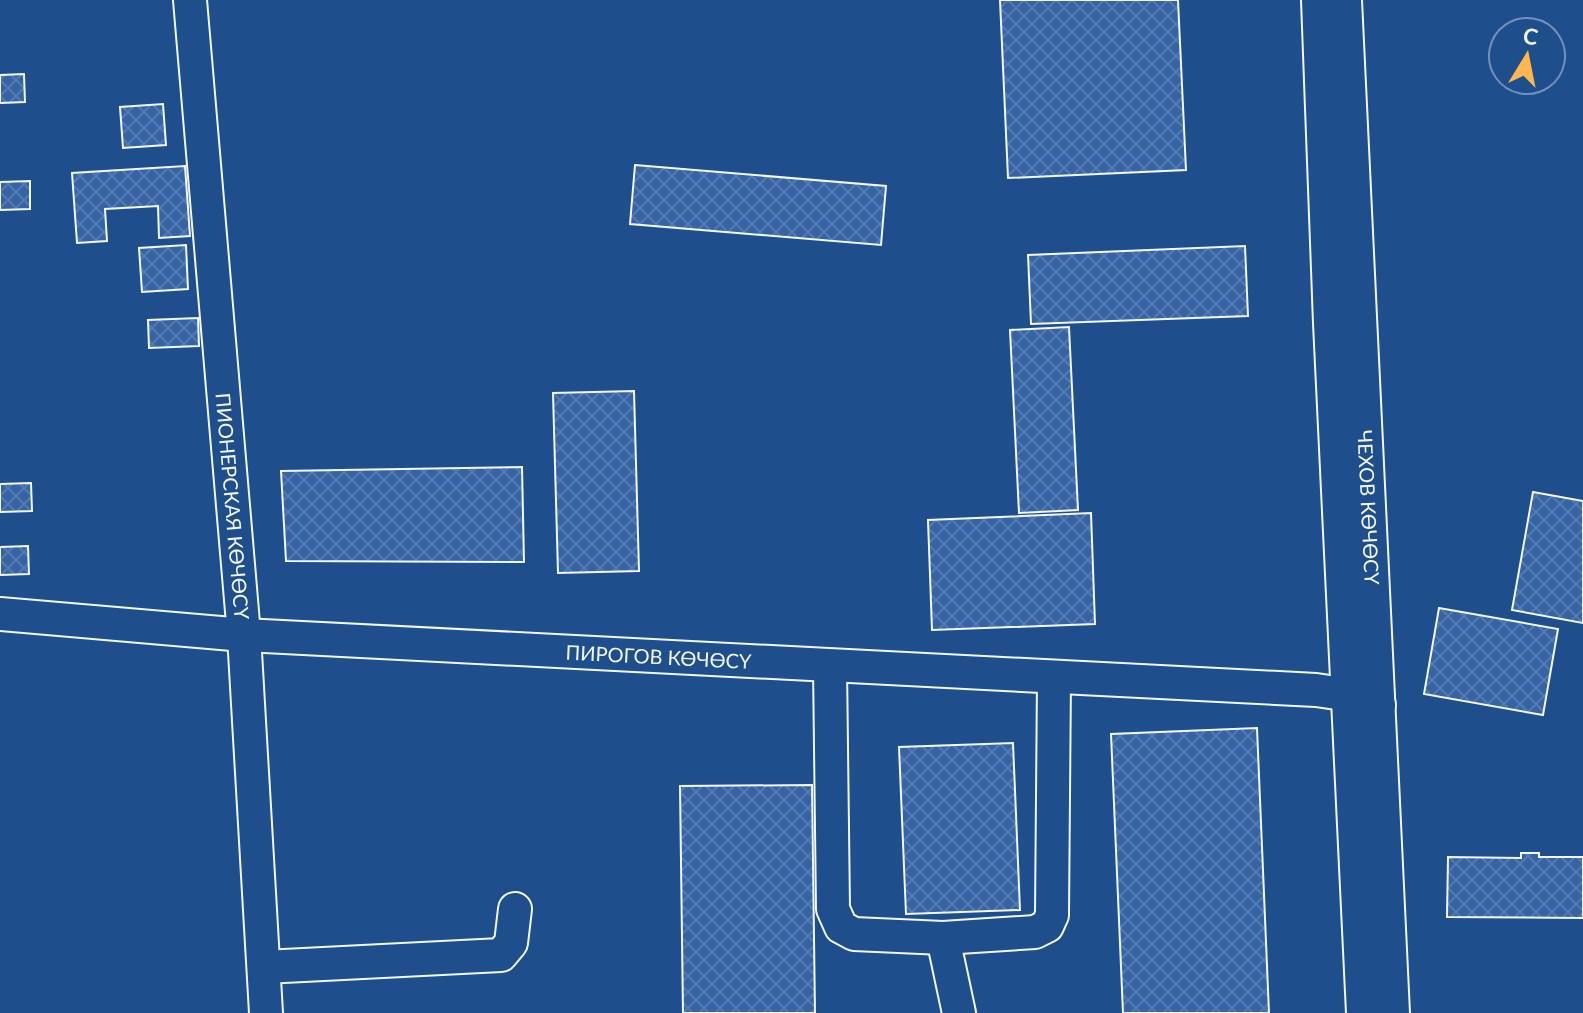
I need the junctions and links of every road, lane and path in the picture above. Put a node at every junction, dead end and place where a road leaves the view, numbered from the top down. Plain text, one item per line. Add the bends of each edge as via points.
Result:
1 (190, 0) edge
2 (1318, 0) edge
3 (1345, 0) edge
4 (0, 614) edge
5 (244, 635) junction
6 (830, 666) junction
7 (1054, 677) junction
8 (1355, 692) junction
9 (515, 909) dead end
10 (943, 938) junction
11 (264, 967) junction
12 (266, 1013) edge
13 (959, 1013) edge
14 (1363, 1013) edge
15 (1393, 1013) edge

1 - 5 street, ПИОНЕРСКАЯ КӨЧӨСҮ
2 - 8 street, ЧЕХОВ КӨЧӨСҮ via 1330,323
3 - 8 street, ЧЕХОВ КӨЧӨСҮ
4 - 5 street, ПИРОГОВ КӨЧӨСҮ
5 - 6 street, ПИРОГОВ КӨЧӨСҮ
5 - 11 street, ПИОНЕРСКАЯ КӨЧӨСҮ
6 - 7 street, ПИРОГОВ КӨЧӨСҮ
6 - 10 street via 833,909 841,927 854,934
7 - 8 street, ПИРОГОВ КӨЧӨСҮ
7 - 10 street via 1052,915 1047,926 1035,932
8 - 14 street, ЧЕХОВ КӨЧӨСҮ
8 - 15 street, ЧЕХОВ КӨЧӨСҮ
9 - 11 street via 511,943 501,955
10 - 13 street
11 - 12 street, ПИОНЕРСКАЯ КӨЧӨСҮ

